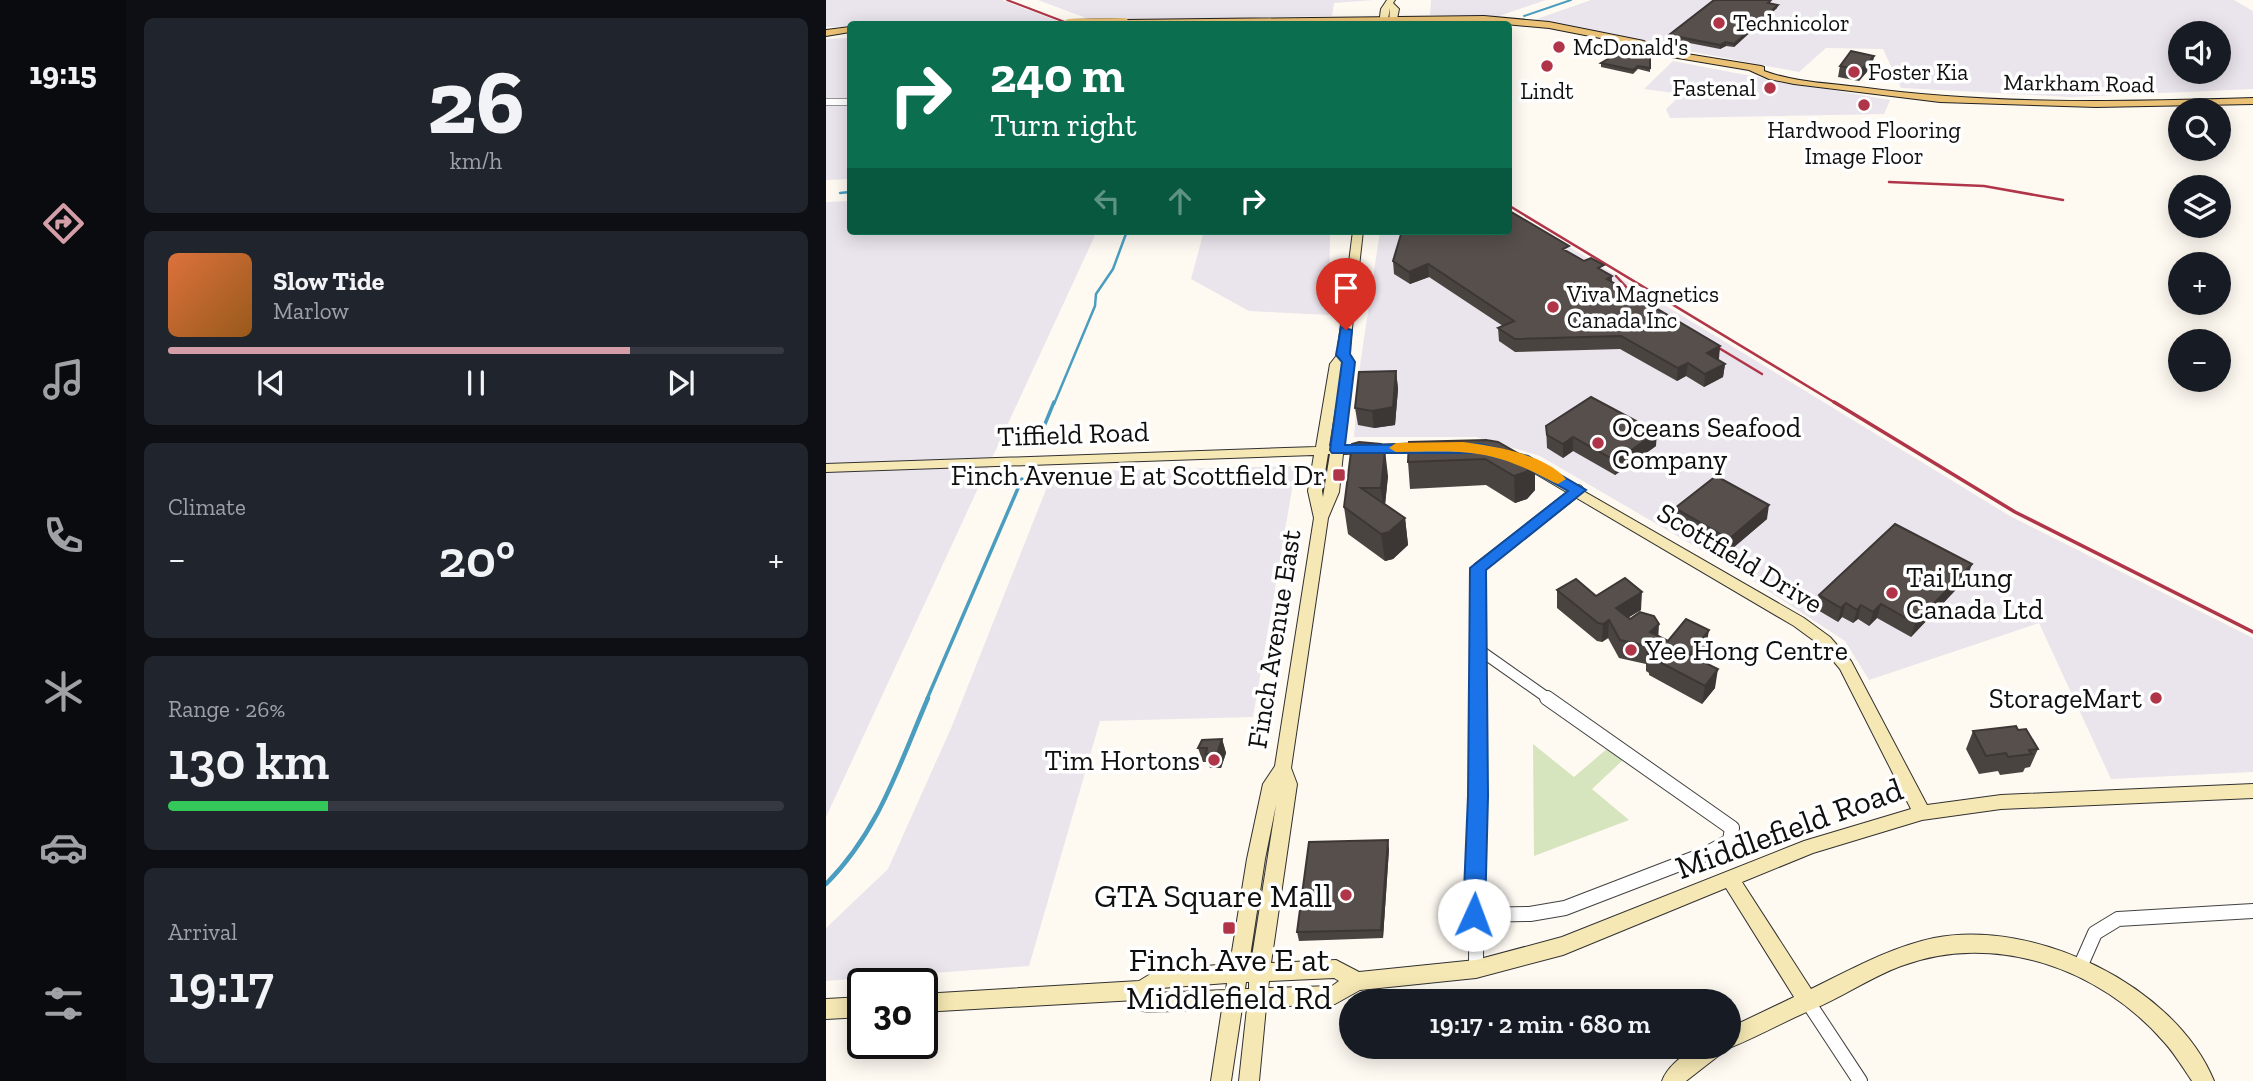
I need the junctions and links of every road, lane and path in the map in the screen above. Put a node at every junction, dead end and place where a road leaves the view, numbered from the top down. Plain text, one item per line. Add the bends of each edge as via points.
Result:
1 (1391, 2) edge
2 (1389, 21) edge
3 (1420, 21) edge
4 (1505, 21) edge
5 (1512, 22) edge
6 (1512, 27) edge
7 (847, 32) edge
8 (828, 33) edge
9 (1652, 49) junction
10 (2253, 93) edge
11 (1988, 101) junction
12 (2253, 101) edge
13 (826, 102) edge
14 (847, 102) edge
15 (1358, 235) edge
16 (1448, 446) edge
17 (1329, 450) junction
18 (1510, 454) edge
19 (826, 468) edge
20 (1578, 490) junction
21 (1478, 649) junction
22 (1283, 768) junction
23 (2253, 791) edge
24 (1922, 813) junction
25 (1730, 879) junction
26 (2253, 911) edge
27 (1474, 915) junction
28 (2080, 967) junction
29 (1476, 969) junction
30 (1237, 972) junction
31 (1262, 972) junction
32 (1357, 981) junction
33 (1142, 990) junction
34 (1259, 1000) junction
35 (938, 1002) edge
36 (1232, 1002) junction
37 (1808, 1002) junction
38 (847, 1008) edge
39 (826, 1009) edge
40 (1741, 1033) edge
41 (1697, 1059) edge
42 (1221, 1081) edge
43 (1249, 1081) edge
44 (1672, 1081) edge
45 (1860, 1081) edge
46 (2204, 1081) edge

1 - 2 main road via 1395,9
3 - 4 main road, Markham Road
5 - 9 main road, Markham Road
6 - 9 main road, Markham Road
7 - 8 main road
9 - 11 main road, Markham Road via 1853,90
10 - 11 main road, Markham Road
11 - 12 main road, Markham Road via 2086,106
13 - 14 street
15 - 17 main road, Finch Avenue East via 1343,355 1336,364
16 - 17 main road
17 - 19 main road, Tiffield Road
17 - 22 main road, Finch Avenue East via 1332,492 1321,518
18 - 20 main road, Scottfield Drive
20 - 21 street via 1478,568
20 - 24 main road, Scottfield Drive via 1825,641 1855,680
21 - 27 street
21 - 27 street via 1732,828 1730,841 1708,853 1565,908
22 - 30 main road, Finch Avenue East via 1272,785
22 - 31 main road, Finch Avenue East via 1288,784
23 - 24 main road, Middlefield Road via 2001,802
24 - 25 main road, Middlefield Road via 1810,846
25 - 29 main road, Middlefield Road via 1563,946
25 - 37 main road
26 - 28 street via 2108,920 2091,938
27 - 29 street
28 - 37 main road via 2006,944 1963,943 1899,957
28 - 46 main road via 2126,995 2169,1033
29 - 32 main road, Middlefield Road
30 - 31 main road, Middlefield Road
30 - 33 main road, Middlefield Road via 1157,979
30 - 36 main road, Finch Avenue East
31 - 32 main road, Middlefield Road via 1336,969
31 - 34 main road, Finch Avenue East
32 - 34 main road, Middlefield Road via 1335,995
33 - 35 main road, Middlefield Road
33 - 36 main road, Middlefield Road via 1147,1003
34 - 36 main road, Middlefield Road
34 - 43 main road, Finch Avenue East
36 - 42 main road, Finch Avenue East
37 - 40 main road
37 - 45 street
38 - 39 main road
41 - 44 main road

